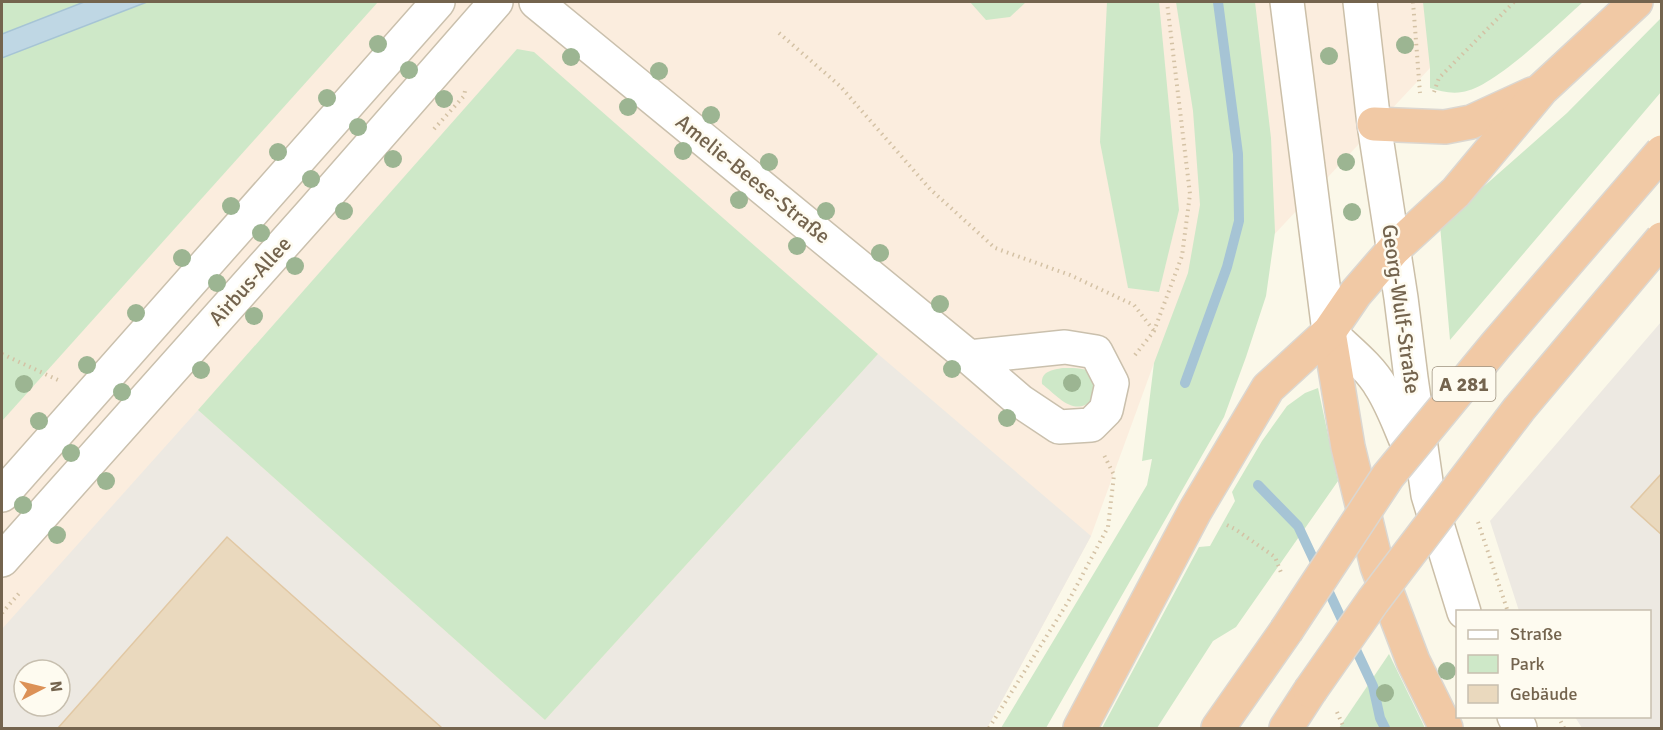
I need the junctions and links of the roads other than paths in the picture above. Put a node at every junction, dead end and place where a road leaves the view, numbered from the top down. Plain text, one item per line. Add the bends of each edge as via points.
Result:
1 (438, 2) edge
2 (496, 2) edge
3 (536, 2) edge
4 (1287, 2) edge
5 (1359, 2) edge
6 (1636, 2) edge
7 (1542, 89) junction
8 (1374, 124) junction
9 (1662, 152) edge
10 (1662, 239) edge
11 (1394, 249) junction
12 (1329, 332) junction
13 (969, 357) junction
14 (2, 495) edge
15 (1428, 495) junction
16 (2, 560) edge
17 (1463, 610) edge
18 (1080, 729) edge
19 (1218, 729) edge
20 (1286, 729) edge
21 (1446, 729) edge

1 - 14 street
2 - 16 street, Airbus-Allee
3 - 13 street, Amelie-Beese-Straße
4 - 12 street
5 - 8 street, Georg-Wulf-Straße
6 - 7 highway
7 - 8 highway via 1471,122 1445,127
7 - 11 highway via 1456,192
8 - 11 street, Georg-Wulf-Straße
9 - 19 highway, A 281, bridge via 1388,476
10 - 20 highway, A 281, bridge via 1518,409 1373,601
11 - 12 highway
11 - 15 street, Georg-Wulf-Straße
12 - 15 street via 1381,385
12 - 18 highway via 1268,388 1195,511
12 - 21 highway via 1347,447 1377,566 1413,661
13 - 13 street, Amelie-Beese-Straße via 1020,401 1059,427 1091,425 1106,410 1112,383 1096,352 1065,347
15 - 17 street, Georg-Wulf-Straße

